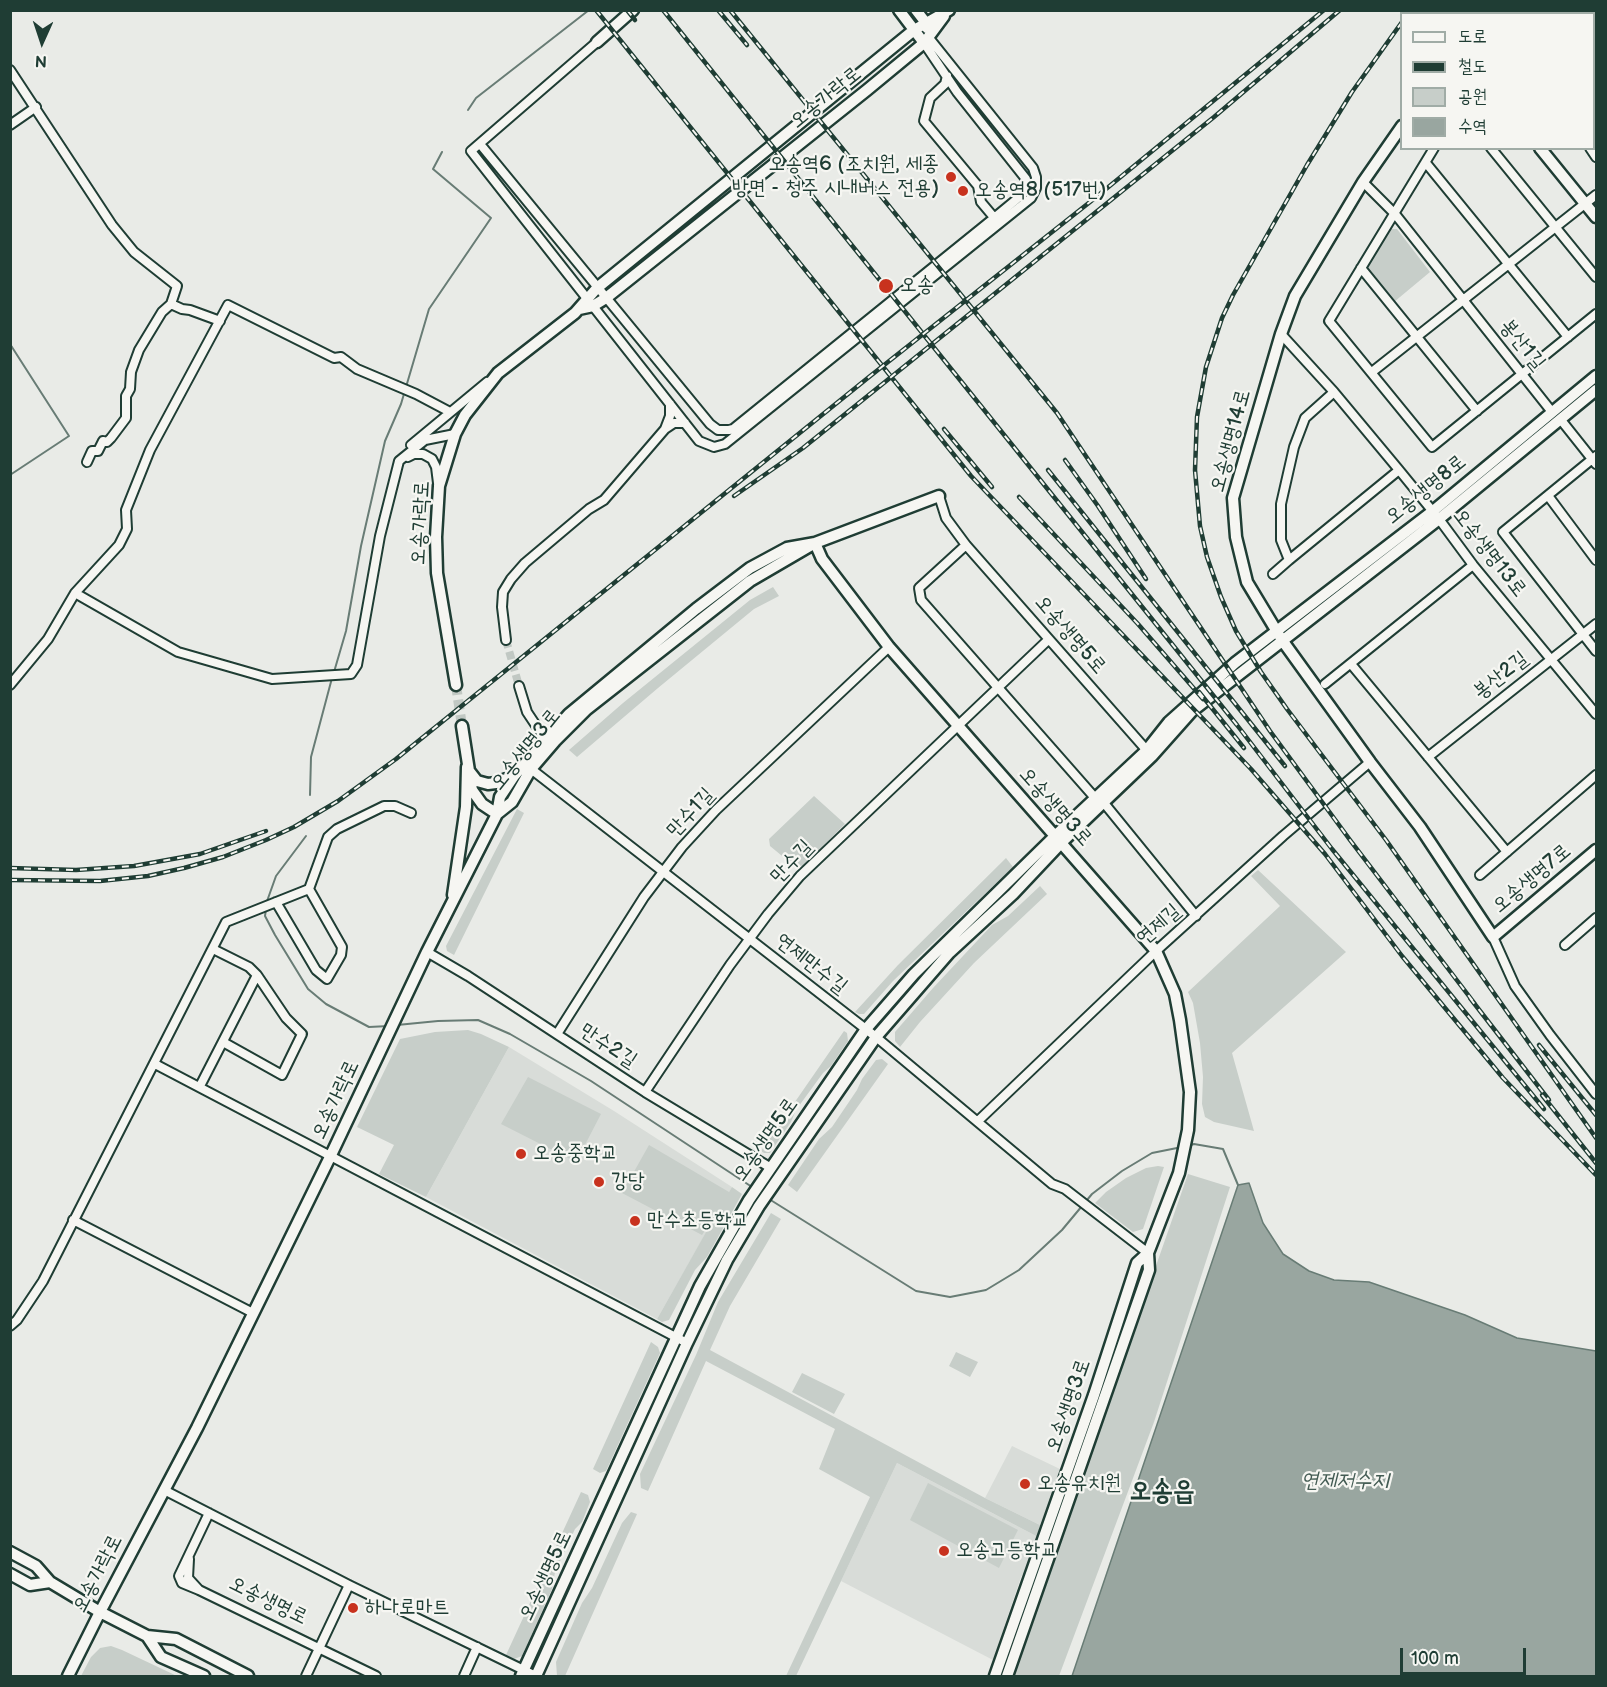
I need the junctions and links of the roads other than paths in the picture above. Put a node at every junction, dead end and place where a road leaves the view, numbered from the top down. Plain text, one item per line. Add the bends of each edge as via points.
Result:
1 (633, 10) edge
2 (899, 10) edge
3 (916, 10) edge
4 (947, 12) edge
5 (926, 23) junction
6 (914, 30) junction
7 (927, 40) junction
8 (597, 42) joint
9 (10, 70) edge
10 (947, 76) junction
11 (36, 107) junction
12 (10, 125) edge
13 (1400, 127) edge
14 (480, 144) junction
15 (1433, 150) edge
16 (1493, 150) edge
17 (1542, 150) edge
18 (1426, 163) junction
19 (1363, 182) junction
20 (1596, 195) edge
21 (1586, 204) junction
22 (1395, 214) junction
23 (1596, 217) edge
24 (997, 221) junction
25 (1555, 228) junction
26 (1509, 264) junction
27 (1361, 268) junction
28 (1596, 277) edge
29 (597, 288) junction
30 (606, 298) junction
31 (1463, 300) junction
32 (590, 302) junction
33 (171, 304) junction
34 (1596, 314) edge
35 (220, 321) junction
36 (1281, 334) junction
37 (1416, 337) junction
38 (1568, 337) junction
39 (1372, 372) junction
40 (498, 373) junction
41 (1522, 374) junction
42 (1596, 376) edge
43 (1596, 390) edge
44 (1334, 392) junction
45 (670, 404) junction
46 (1477, 411) junction
47 (450, 412) junction
48 (1552, 412) junction
49 (1561, 420) junction
50 (685, 423) junction
51 (665, 429) junction
52 (455, 434) junction
53 (1595, 460) edge
54 (399, 461) junction
55 (87, 462) dead end
56 (1399, 470) junction
57 (439, 486) junction
58 (939, 496) joint
59 (1549, 497) junction
60 (1436, 515) junction
61 (815, 543) junction
62 (966, 546) junction
63 (1288, 560) junction
64 (1596, 560) edge
65 (1473, 565) junction
66 (1273, 574) dead end
67 (75, 593) junction
68 (1596, 624) edge
69 (1583, 634) junction
70 (1279, 636) junction
71 (1048, 639) junction
72 (506, 640) tunnel mouth
73 (889, 647) junction
74 (1596, 651) edge
75 (1552, 659) junction
76 (1351, 664) junction
77 (1325, 684) dead end
78 (10, 685) edge
79 (456, 685) tunnel mouth
80 (519, 686) tunnel mouth
81 (998, 687) junction
82 (1596, 714) edge
83 (462, 726) tunnel mouth
84 (957, 727) junction
85 (545, 739) junction
86 (1149, 753) junction
87 (1428, 757) junction
88 (1370, 762) junction
89 (467, 767) junction
90 (531, 769) junction
91 (1596, 775) edge
92 (514, 776) junction
93 (1100, 801) junction
94 (411, 813) dead end
95 (497, 814) junction
96 (1058, 840) junction
97 (1596, 850) edge
98 (1507, 852) junction
99 (663, 870) junction
100 (1480, 875) dead end
101 (309, 889) junction
102 (274, 903) junction
103 (450, 906) junction
104 (1196, 916) junction
105 (1596, 918) edge
106 (1493, 938) junction
107 (749, 939) junction
108 (1565, 945) dead end
109 (213, 949) junction
110 (1156, 951) junction
111 (427, 952) junction
112 (257, 975) junction
113 (866, 1029) junction
114 (556, 1034) junction
115 (876, 1036) junction
116 (223, 1042) junction
117 (155, 1064) junction
118 (200, 1086) junction
119 (645, 1092) junction
120 (1596, 1094) edge
121 (978, 1121) junction
122 (331, 1155) junction
123 (771, 1168) junction
124 (73, 1220) junction
125 (1148, 1253) junction
126 (253, 1313) junction
127 (10, 1326) edge
128 (682, 1340) junction
129 (164, 1490) junction
130 (209, 1513) junction
131 (10, 1552) edge
132 (10, 1574) edge
133 (50, 1582) junction
134 (349, 1585) junction
135 (100, 1611) junction
136 (147, 1636) junction
137 (319, 1647) junction
138 (477, 1647) junction
139 (523, 1674) edge
140 (68, 1677) edge
141 (204, 1677) edge
142 (248, 1677) edge
143 (306, 1677) edge
144 (376, 1677) edge
145 (464, 1677) edge
146 (536, 1677) edge
147 (995, 1677) edge
148 (1007, 1677) edge

1 - 8 street
2 - 6 street
3 - 5 street
4 - 5 street, 오송가락로
4 - 7 street, 오송가락로
5 - 6 street, 오송가락로
5 - 7 street
6 - 7 street
6 - 29 street, 오송가락로
7 - 10 street
7 - 24 street via 1033,168 1036,188 1031,198
7 - 30 street, 오송가락로
8 - 14 street
9 - 11 street
10 - 24 street via 945,84 930,98 924,121 978,186 981,202
10 - 24 street via 1026,179 1023,195
11 - 12 street
11 - 33 street via 112,225 134,252 177,286
13 - 19 street, 오송생명14로
14 - 29 street
14 - 32 street via 471,151
15 - 18 street
16 - 25 street
17 - 21 street
18 - 22 street
18 - 26 street, 봉산1길
19 - 22 street, 봉산1길
19 - 36 street, 오송생명14로 via 1295,296
20 - 21 street
21 - 23 street
21 - 25 street
22 - 27 street
22 - 31 street, 봉산1길
24 - 30 street via 729,430 718,430 710,424
24 - 50 street via 725,444 706,446
25 - 26 street
25 - 28 street
26 - 31 street
26 - 38 street, 봉산1길
27 - 37 street
27 - 39 street via 1329,321
29 - 30 street
29 - 32 street, 오송가락로
30 - 32 street, 오송가락로
31 - 37 street
31 - 41 street, 봉산1길
32 - 40 street, 오송가락로
32 - 45 street
33 - 35 street
33 - 55 street via 162,312 131,372 126,418 98,451 92,451
34 - 38 street
35 - 47 street via 228,305
35 - 67 street via 150,450 126,510 127,529 119,545
36 - 44 street, 오송생명13로
36 - 70 street, 오송생명14로 via 1233,498 1246,582
37 - 39 street
37 - 46 street
38 - 41 street
39 - 46 street via 1432,447
40 - 47 street
40 - 52 street, 오송가락로
41 - 46 street
41 - 48 street, 봉산1길
42 - 48 street, 오송생명8로
43 - 49 street, 오송생명8로
44 - 56 street, 오송생명13로
44 - 63 street via 1305,418 1294,447 1281,504 1281,540
45 - 50 street
45 - 51 street
47 - 54 street via 414,442
48 - 60 street, 오송생명8로
49 - 53 street
49 - 60 street, 오송생명8로
50 - 51 street via 674,423
51 - 72 street via 604,500 589,508 510,579 503,592 502,607
52 - 54 street via 425,440
52 - 57 street, 오송가락로
53 - 59 street
54 - 57 street via 414,454 432,459
54 - 67 street via 380,536 357,665 351,674 272,679 178,652
56 - 60 street, 오송생명13로
56 - 63 street
57 - 79 street, 오송가락로 via 437,573
58 - 61 street, 오송생명5로
58 - 62 street, 오송생명5로 via 946,518
59 - 64 street
59 - 69 street via 1503,532
60 - 65 street, 오송생명13로
60 - 70 street, 오송생명8로
61 - 73 street, 오송생명3로 via 822,559
61 - 85 street, 오송생명3로 via 788,548 750,568 569,714
61 - 90 street, 오송생명3로 via 750,581 700,619 587,709
62 - 71 street, 오송생명5로
62 - 81 street via 919,588 921,600
63 - 66 street
65 - 75 street, 오송생명13로
65 - 76 street
67 - 78 street via 48,639
68 - 69 street, 봉산2길
69 - 74 street
69 - 75 street, 봉산2길
70 - 86 street, 오송생명8로
70 - 88 street, 오송생명14로
71 - 81 street, 만수길
71 - 86 street, 오송생명5로
73 - 84 street, 오송생명3로
73 - 99 street, 만수1길 via 716,810
75 - 82 street, 오송생명13로
75 - 87 street, 봉산2길
76 - 77 street
76 - 87 street
80 - 85 street via 527,712
81 - 84 street, 만수길
81 - 93 street
83 - 89 street
84 - 96 street, 오송생명3로
84 - 107 street, 만수길 via 800,876
85 - 92 street, 오송생명3로
86 - 93 street, 오송생명5로
87 - 98 street
88 - 104 street, 연제길
88 - 106 street, 오송생명14로 via 1420,827
89 - 92 street via 477,782 488,784
89 - 95 street via 472,790 482,804
89 - 103 street via 463,826
90 - 95 street, 오송생명3로 via 512,802
90 - 99 street, 연제만수길
91 - 98 street
92 - 95 street, 오송생명3로 via 500,797
93 - 96 street, 오송생명5로
93 - 104 street
94 - 101 street via 384,806 337,829 328,837
95 - 103 street, 오송가락로
96 - 110 street, 오송생명3로
96 - 113 street, 오송생명5로 via 914,974
96 - 115 street, 오송생명5로 via 1012,894 949,953
97 - 106 street, 오송생명7로
98 - 100 street
99 - 107 street, 연제만수길
99 - 114 street, 만수1길
101 - 102 street
101 - 102 street via 342,947 327,979 316,970
102 - 109 street via 226,922
103 - 111 street, 오송가락로
104 - 110 street, 연제길
105 - 108 street
106 - 120 street via 1515,986
107 - 113 street, 연제만수길
107 - 119 street, 만수길
109 - 112 street
109 - 117 street
110 - 121 street, 연제길
110 - 125 street, 오송생명3로 via 1174,994 1190,1092 1188,1130 1179,1173
111 - 114 street, 만수2길
111 - 122 street, 오송가락로
112 - 116 street
112 - 116 street via 286,1018 302,1034 282,1075
113 - 115 street, 연제만수길
113 - 123 street, 오송생명5로
114 - 119 street, 만수2길
115 - 121 street, 연제만수길
115 - 128 street, 오송생명5로 via 759,1206
116 - 118 street
117 - 118 street
117 - 124 street
118 - 122 street
119 - 123 street, 만수2길
121 - 125 street, 연제만수길 via 1052,1184 1065,1189
122 - 126 street, 오송가락로
122 - 128 street
123 - 128 street, 오송생명5로 via 700,1286
124 - 126 street
124 - 127 street via 43,1281
125 - 147 street, 오송생명3로 via 1137,1263
125 - 148 street, 오송생명3로 via 1149,1269
126 - 129 street, 오송가락로
128 - 139 street, 오송생명5로
128 - 146 street, 오송생명5로
129 - 130 street
129 - 135 street, 오송가락로
130 - 134 street
130 - 137 street, 오송생명로 via 179,1578 182,1583
131 - 133 street via 36,1566
132 - 133 street via 30,1586
133 - 135 street
134 - 137 street
134 - 138 street, 오송생명5로
135 - 136 street
135 - 140 street, 오송가락로
136 - 141 street via 161,1657
136 - 142 street via 176,1639
137 - 143 street, 오송생명로
137 - 144 street, 오송생명로
138 - 139 street, 오송생명5로
138 - 145 street
139 - 146 street, 오송생명5로

